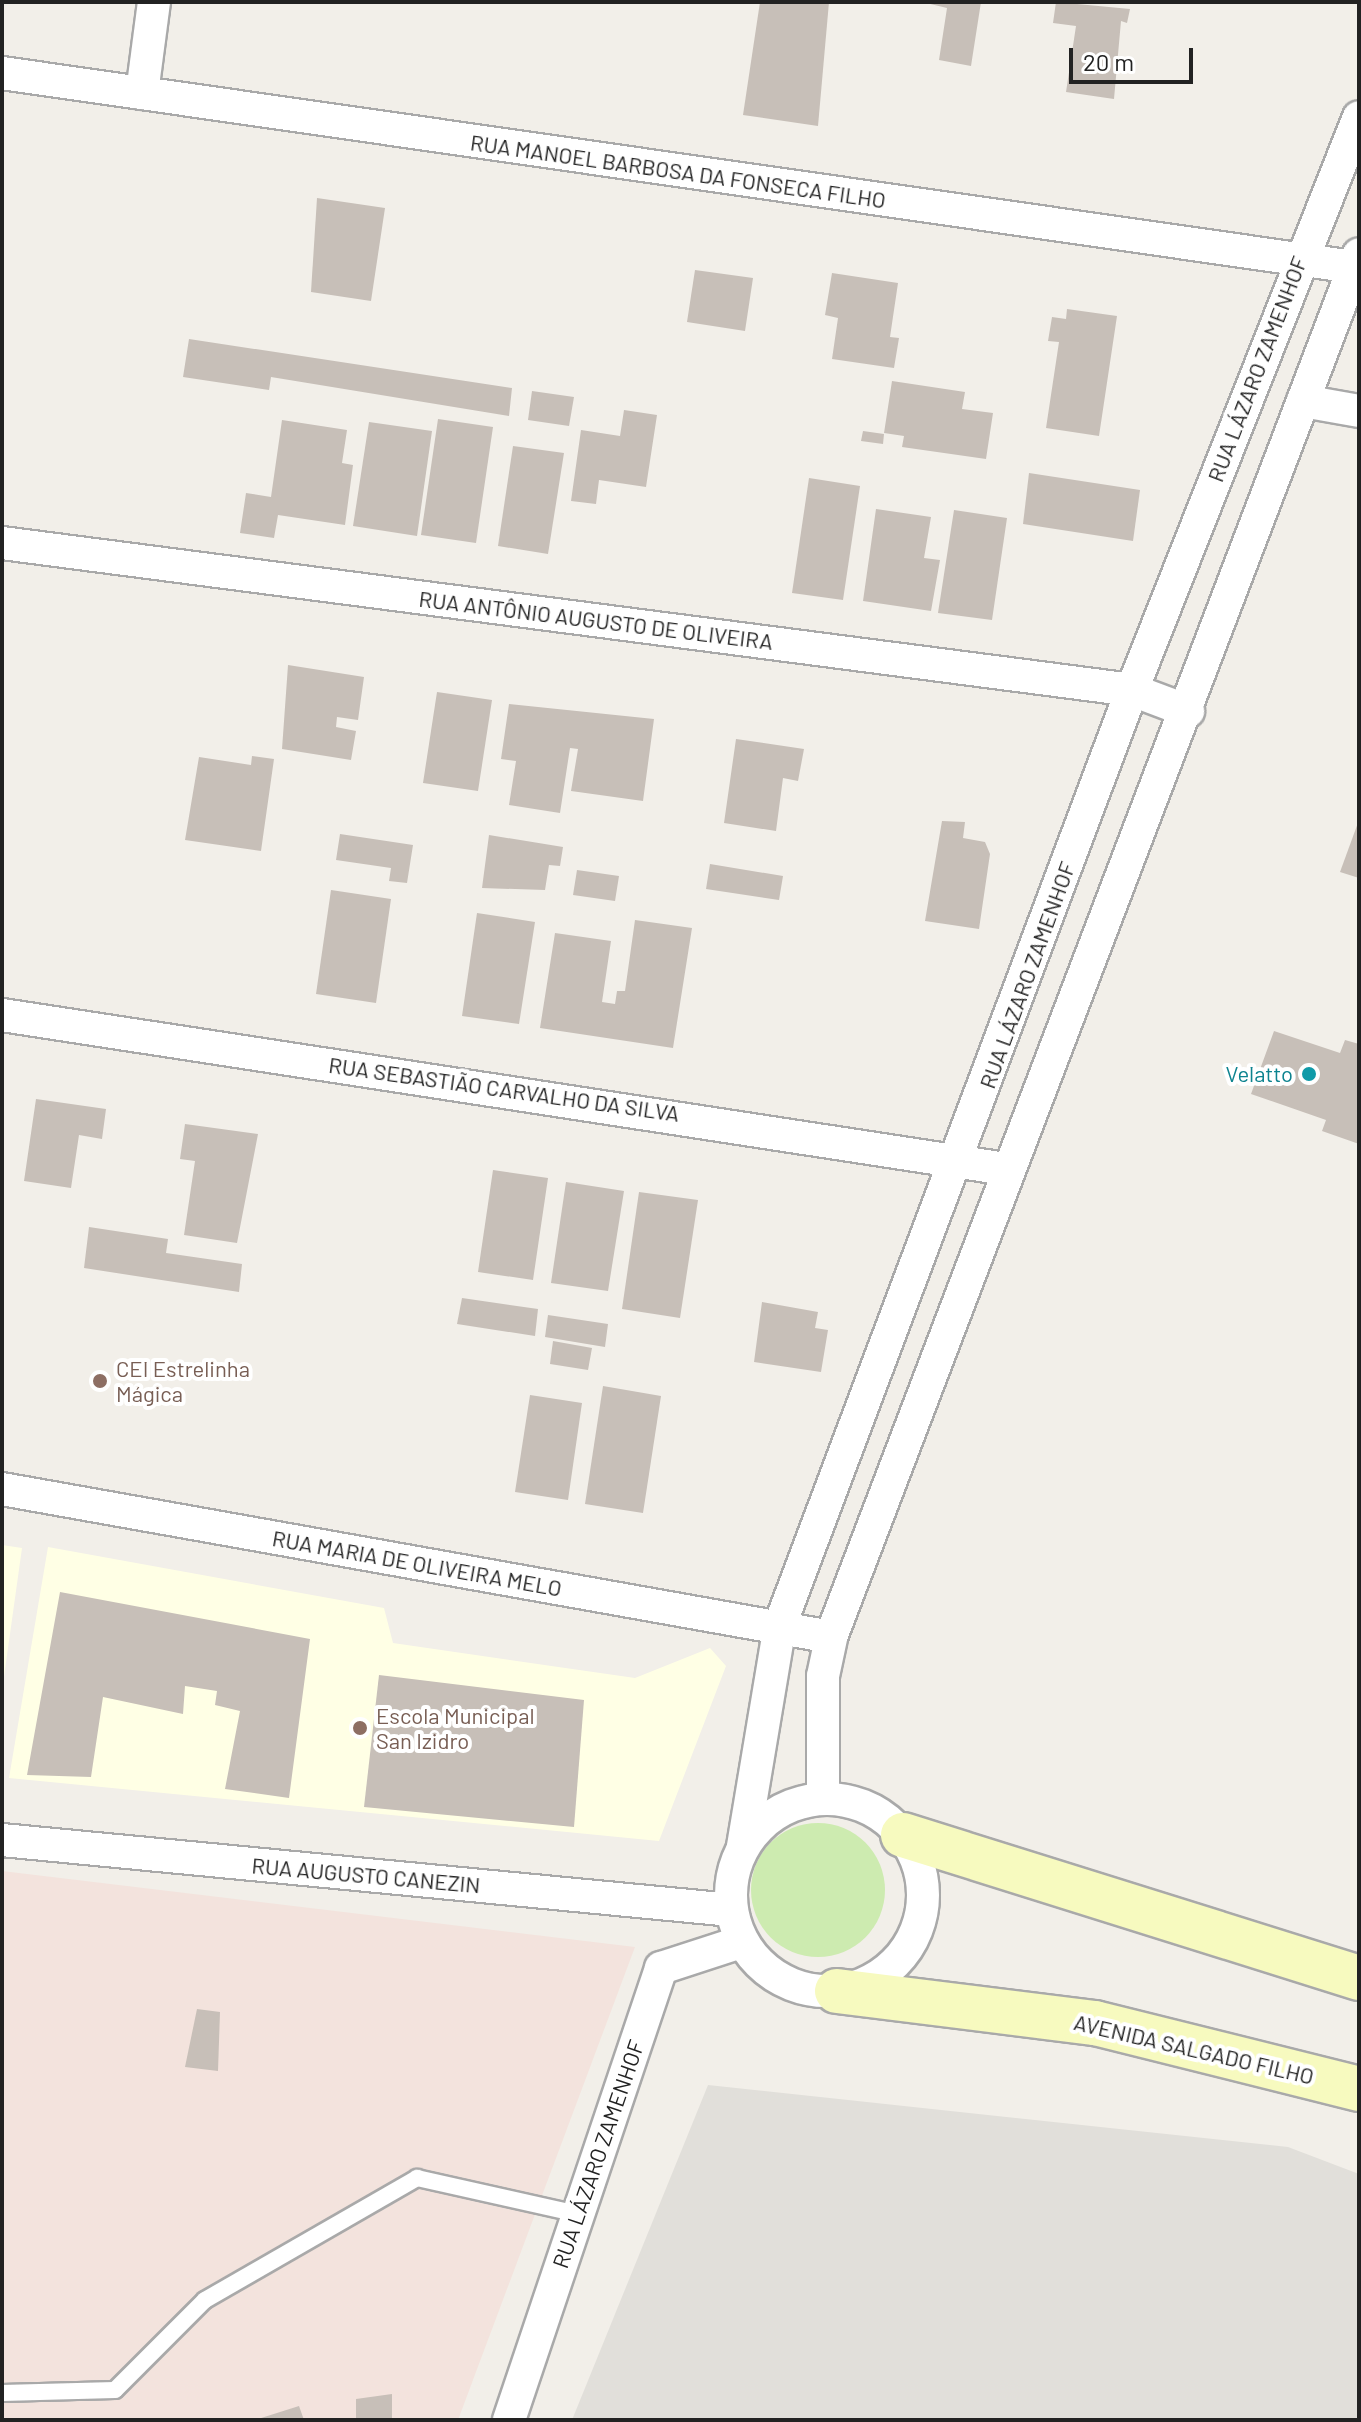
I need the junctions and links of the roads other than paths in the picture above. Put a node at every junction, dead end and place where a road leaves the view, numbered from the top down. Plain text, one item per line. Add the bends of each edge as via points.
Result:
1 (154, 2) edge
2 (2, 73) edge
3 (142, 93) junction
4 (1359, 117) edge
5 (1356, 261) edge
6 (1298, 262) junction
7 (1303, 401) junction
8 (1359, 411) edge
9 (2, 543) edge
10 (1132, 690) junction
11 (1188, 711) junction
12 (2, 1015) edge
13 (959, 1156) junction
14 (1006, 1169) junction
15 (2, 1489) edge
16 (780, 1625) junction
17 (831, 1637) junction
18 (823, 1798) junction
19 (903, 1835) junction
20 (2, 1840) edge
21 (743, 1846) junction
22 (731, 1910) junction
23 (741, 1942) junction
24 (1359, 1978) edge
25 (837, 1991) junction
26 (1359, 2089) edge
27 (578, 2214) junction
28 (2, 2393) edge
29 (509, 2420) edge

1 - 3 street
2 - 3 street, RUA MANOEL BARBOSA DA FONSECA FILHO
3 - 6 street, RUA MANOEL BARBOSA DA FONSECA FILHO
4 - 6 street, RUA LÁZARO ZAMENHOF
5 - 6 street, RUA MANOEL BARBOSA DA FONSECA FILHO
5 - 7 street
6 - 10 street, RUA LÁZARO ZAMENHOF
7 - 8 street
7 - 11 street
9 - 10 street, RUA ANTÔNIO AUGUSTO DE OLIVEIRA
10 - 11 street, RUA ANTÔNIO AUGUSTO DE OLIVEIRA
10 - 13 street, RUA LÁZARO ZAMENHOF
11 - 14 street
12 - 13 street, RUA SEBASTIÃO CARVALHO DA SILVA
13 - 14 street, RUA SEBASTIÃO CARVALHO DA SILVA
13 - 16 street, RUA LÁZARO ZAMENHOF
14 - 17 street
15 - 16 street, RUA MARIA DE OLIVEIRA MELO
16 - 17 street, RUA MARIA DE OLIVEIRA MELO
16 - 21 street, RUA LÁZARO ZAMENHOF
17 - 18 street via 823,1676
18 - 19 street via 853,1801
18 - 21 street, RUA LÁZARO ZAMENHOF via 764,1820
19 - 24 street
19 - 25 street via 924,1890 921,1920 889,1969
20 - 22 street, RUA AUGUSTO CANEZIN
21 - 22 street, RUA LÁZARO ZAMENHOF via 731,1877
22 - 23 street, RUA LÁZARO ZAMENHOF
23 - 25 street, RUA LÁZARO ZAMENHOF via 781,1981
23 - 27 street, RUA LÁZARO ZAMENHOF via 661,1968
25 - 26 street, AVENIDA SALGADO FILHO via 1095,2023
27 - 28 lane via 417,2178 205,2300 115,2390
27 - 29 street, RUA LÁZARO ZAMENHOF

